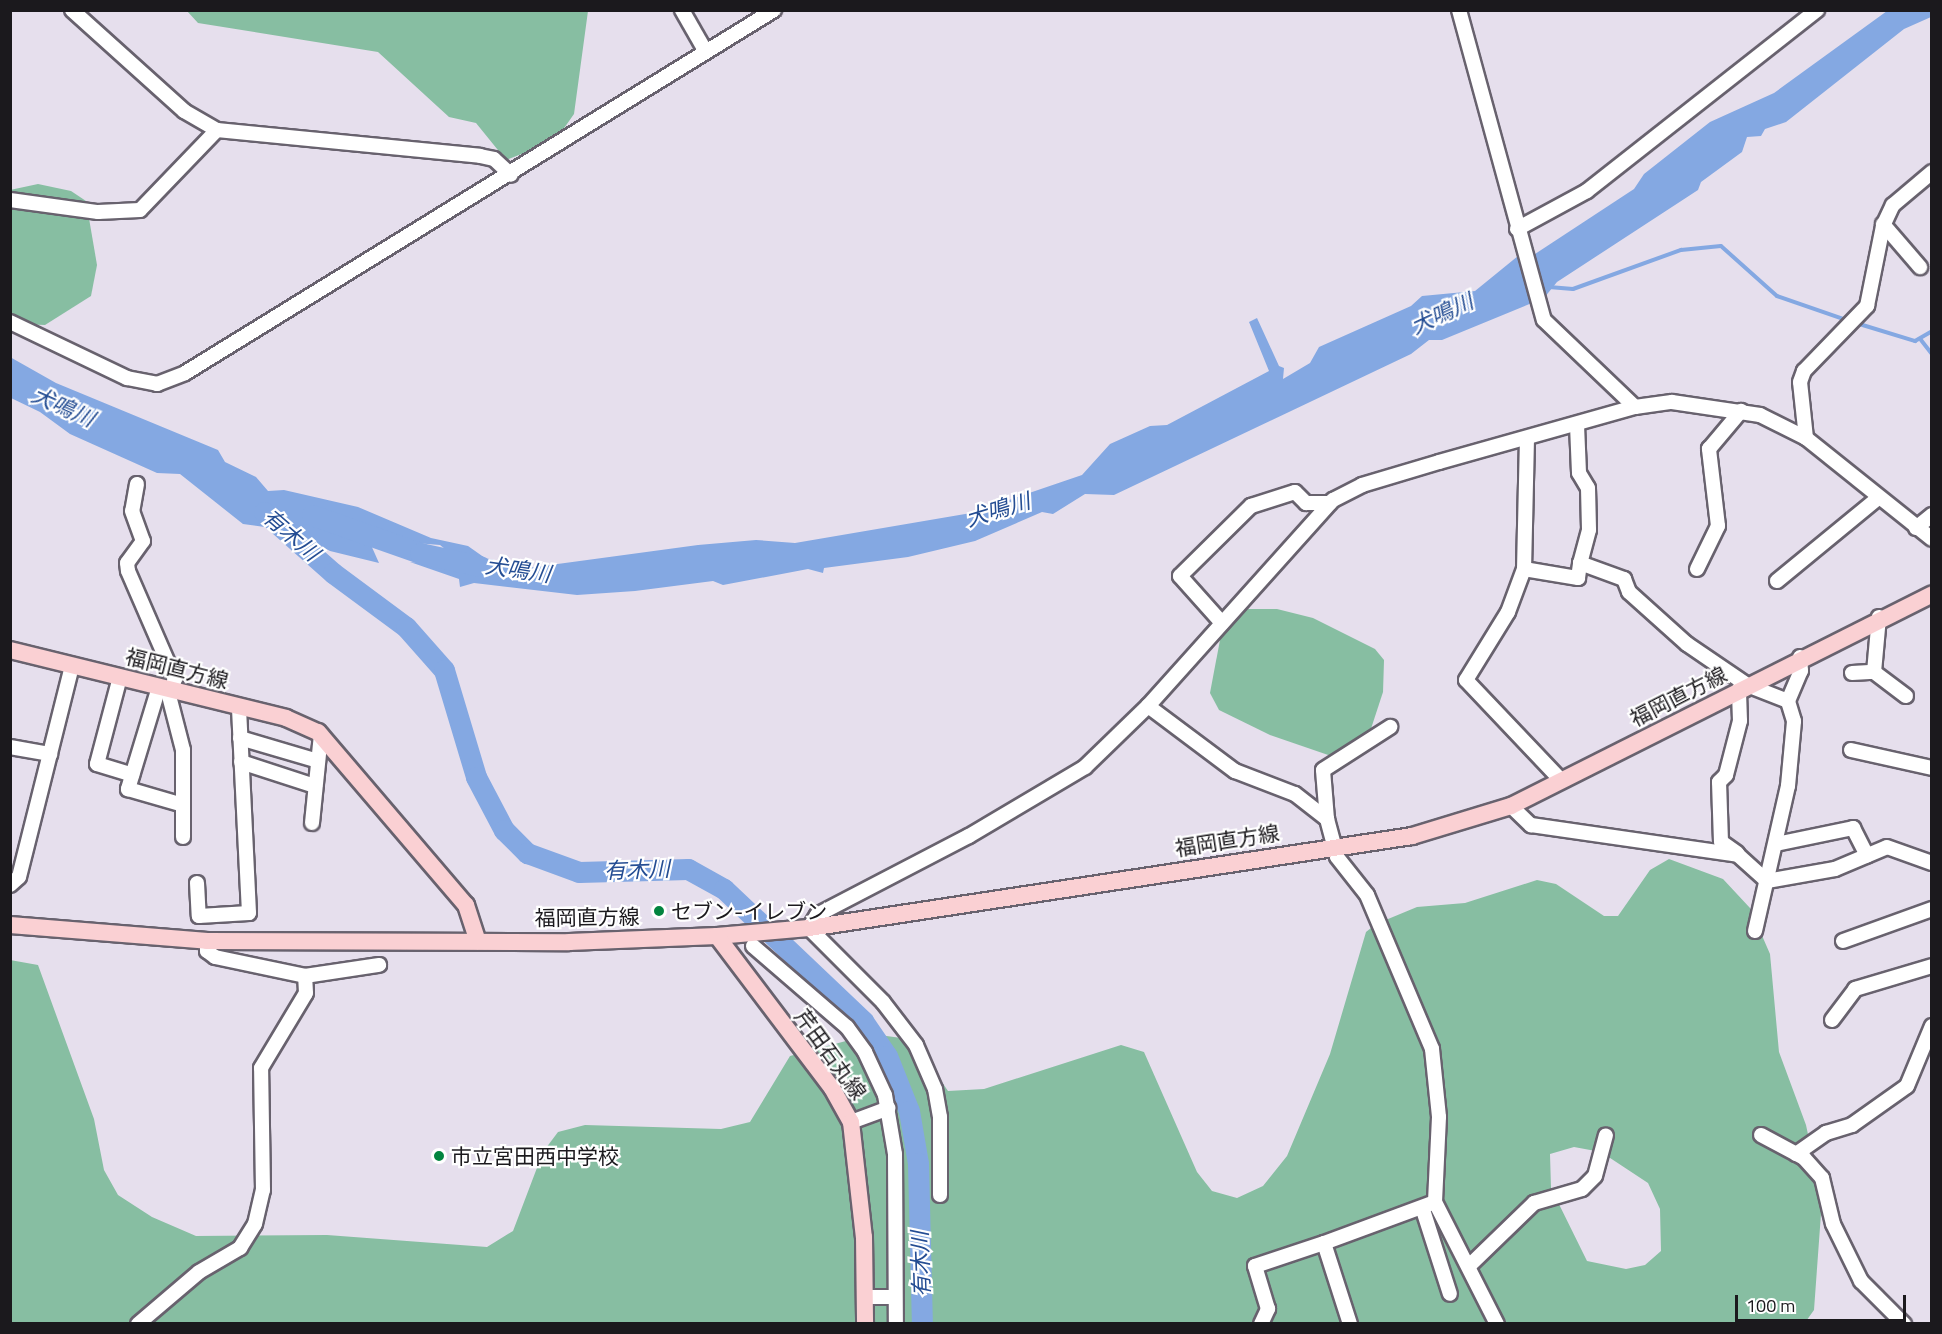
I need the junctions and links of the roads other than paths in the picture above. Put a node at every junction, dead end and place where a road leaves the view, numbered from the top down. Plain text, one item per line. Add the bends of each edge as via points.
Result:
1 (72, 10) edge
2 (682, 10) edge
3 (774, 10) edge
4 (1460, 10) edge
5 (1817, 10) edge
6 (706, 52) junction
7 (217, 130) junction
8 (1932, 172) edge
9 (511, 175) junction
10 (10, 200) edge
11 (1883, 224) junction
12 (1517, 229) junction
13 (1920, 267) dead end
14 (10, 322) edge
15 (1635, 407) junction
16 (1741, 411) junction
17 (1577, 425) junction
18 (1527, 438) junction
19 (1806, 438) junction
20 (137, 484) dead end
21 (1878, 498) junction
22 (1330, 503) junction
23 (1932, 515) edge
24 (1916, 528) junction
25 (1932, 539) edge
26 (1580, 563) junction
27 (1524, 569) junction
28 (1697, 570) dead end
29 (1777, 581) dead end
30 (1932, 594) edge
31 (1879, 617) junction
32 (1222, 622) junction
33 (10, 650) edge
34 (1800, 657) junction
35 (72, 666) junction
36 (1874, 672) junction
37 (1852, 673) dead end
38 (120, 677) junction
39 (1743, 687) junction
40 (166, 688) junction
41 (1906, 696) dead end
42 (1788, 701) junction
43 (239, 706) junction
44 (1148, 706) junction
45 (1390, 727) dead end
46 (321, 734) junction
47 (240, 738) junction
48 (10, 747) edge
49 (1851, 750) dead end
50 (50, 754) junction
51 (242, 762) junction
52 (318, 762) junction
53 (1932, 768) edge
54 (132, 775) junction
55 (1562, 781) junction
56 (315, 786) junction
57 (183, 805) junction
58 (1511, 806) junction
59 (1327, 819) junction
60 (312, 823) dead end
61 (183, 837) dead end
62 (1776, 844) junction
63 (1335, 846) junction
64 (1738, 855) junction
65 (1867, 856) junction
66 (1932, 863) edge
67 (1767, 881) junction
68 (197, 884) dead end
69 (10, 885) edge
70 (1932, 909) edge
71 (10, 925) edge
72 (803, 928) junction
73 (1755, 930) dead end
74 (717, 936) junction
75 (747, 940) junction
76 (207, 941) junction
77 (478, 941) junction
78 (1843, 941) dead end
79 (379, 965) dead end
80 (1932, 966) edge
81 (305, 976) junction
82 (1832, 1020) dead end
83 (1932, 1026) edge
84 (889, 1108) junction
85 (851, 1122) junction
86 (1606, 1135) dead end
87 (1761, 1135) dead end
88 (1796, 1154) junction
89 (940, 1195) dead end
90 (1429, 1206) junction
91 (1324, 1243) junction
92 (1469, 1266) junction
93 (1450, 1294) dead end
94 (865, 1297) junction
95 (895, 1297) junction
96 (1902, 1321) edge
97 (138, 1323) edge
98 (865, 1323) edge
99 (896, 1323) edge
100 (1261, 1323) edge
101 (1350, 1323) edge
102 (1497, 1323) edge

1 - 7 street via 184,111
2 - 6 street
3 - 6 street
4 - 12 street
5 - 12 street via 1587,191
6 - 9 street
7 - 9 street via 480,156 494,159
7 - 10 street via 140,210 98,212
8 - 11 street via 1893,205
9 - 14 street via 217,355 157,384 127,378
11 - 13 street
11 - 19 street via 1867,306 1804,371 1800,382
12 - 15 street via 1544,320
15 - 16 street via 1671,402
15 - 17 street
16 - 19 street via 1760,415
16 - 28 street via 1709,449 1718,526
17 - 18 street
17 - 26 street via 1579,474 1588,488 1589,530
18 - 22 street via 1362,485
18 - 27 street
19 - 21 street
20 - 40 street via 132,511 143,541 127,563 128,571 175,679
21 - 24 street
21 - 29 street
22 - 32 street
22 - 32 street via 1306,503 1295,492 1251,506 1180,576
23 - 24 street
24 - 25 street
26 - 27 street via 1578,578
26 - 39 street via 1624,579 1629,592
27 - 55 street via 1508,612 1466,680
30 - 31 main road, 福岡直方線
31 - 34 main road, 福岡直方線
31 - 36 street
32 - 44 street
33 - 35 main road, 福岡直方線
34 - 39 main road, 福岡直方線
34 - 42 street via 1801,671
35 - 38 main road, 福岡直方線
35 - 50 street
36 - 37 street
36 - 41 street
38 - 40 main road, 福岡直方線
38 - 54 street via 97,764
39 - 42 street
39 - 55 main road, 福岡直方線
39 - 64 street via 1740,721 1726,775 1719,782 1721,842
40 - 43 main road, 福岡直方線
40 - 54 street
40 - 57 street via 183,750
42 - 62 street via 1794,721
43 - 46 main road, 福岡直方線 via 286,718
43 - 47 street
44 - 59 street via 1235,771 1295,794
44 - 72 street via 1109,747 1047,793 818,915
45 - 59 street via 1323,770
46 - 52 street
46 - 77 main road, 福岡直方線 via 466,905
47 - 51 street
47 - 52 street
48 - 50 street
49 - 53 street
50 - 69 street via 19,877
51 - 56 street
51 - 68 street via 249,913 199,916
52 - 56 street
54 - 57 street via 128,789
55 - 58 main road, 福岡直方線
56 - 60 street
57 - 61 street
58 - 63 main road, 福岡直方線 via 1442,829
58 - 64 street via 1531,825
59 - 63 street
62 - 65 street via 1853,828
62 - 67 street
63 - 72 main road, 福岡直方線
63 - 90 street via 1346,870 1367,895 1432,1049 1439,1117
64 - 67 street
65 - 66 street via 1887,847
65 - 67 street via 1835,869
67 - 73 street
70 - 78 street
71 - 76 main road, 福岡直方線
72 - 75 main road, 福岡直方線
72 - 89 street via 889,1008 916,1045 935,1089 940,1117
74 - 75 main road, 福岡直方線
74 - 77 main road, 福岡直方線
74 - 85 main road, 芹田石丸線 via 832,1088
75 - 84 street via 847,1027 865,1052
76 - 77 main road, 福岡直方線
76 - 81 street via 207,951 215,957
79 - 81 street
80 - 82 street via 1855,989
81 - 97 street via 303,1000 261,1068 263,1190 255,1224 240,1248 199,1272
83 - 88 street via 1907,1086 1852,1125 1826,1133
84 - 85 street
84 - 95 street via 895,1154
85 - 94 main road, 芹田石丸線 via 862,1205
86 - 92 street via 1595,1176 1582,1189 1534,1203
87 - 88 street
88 - 96 street via 1822,1178 1833,1224 1861,1281
90 - 91 street
90 - 92 street
90 - 93 street
91 - 100 street via 1255,1266 1268,1309
91 - 101 street
92 - 102 street
94 - 95 street
94 - 98 main road, 芹田石丸線
95 - 99 street

